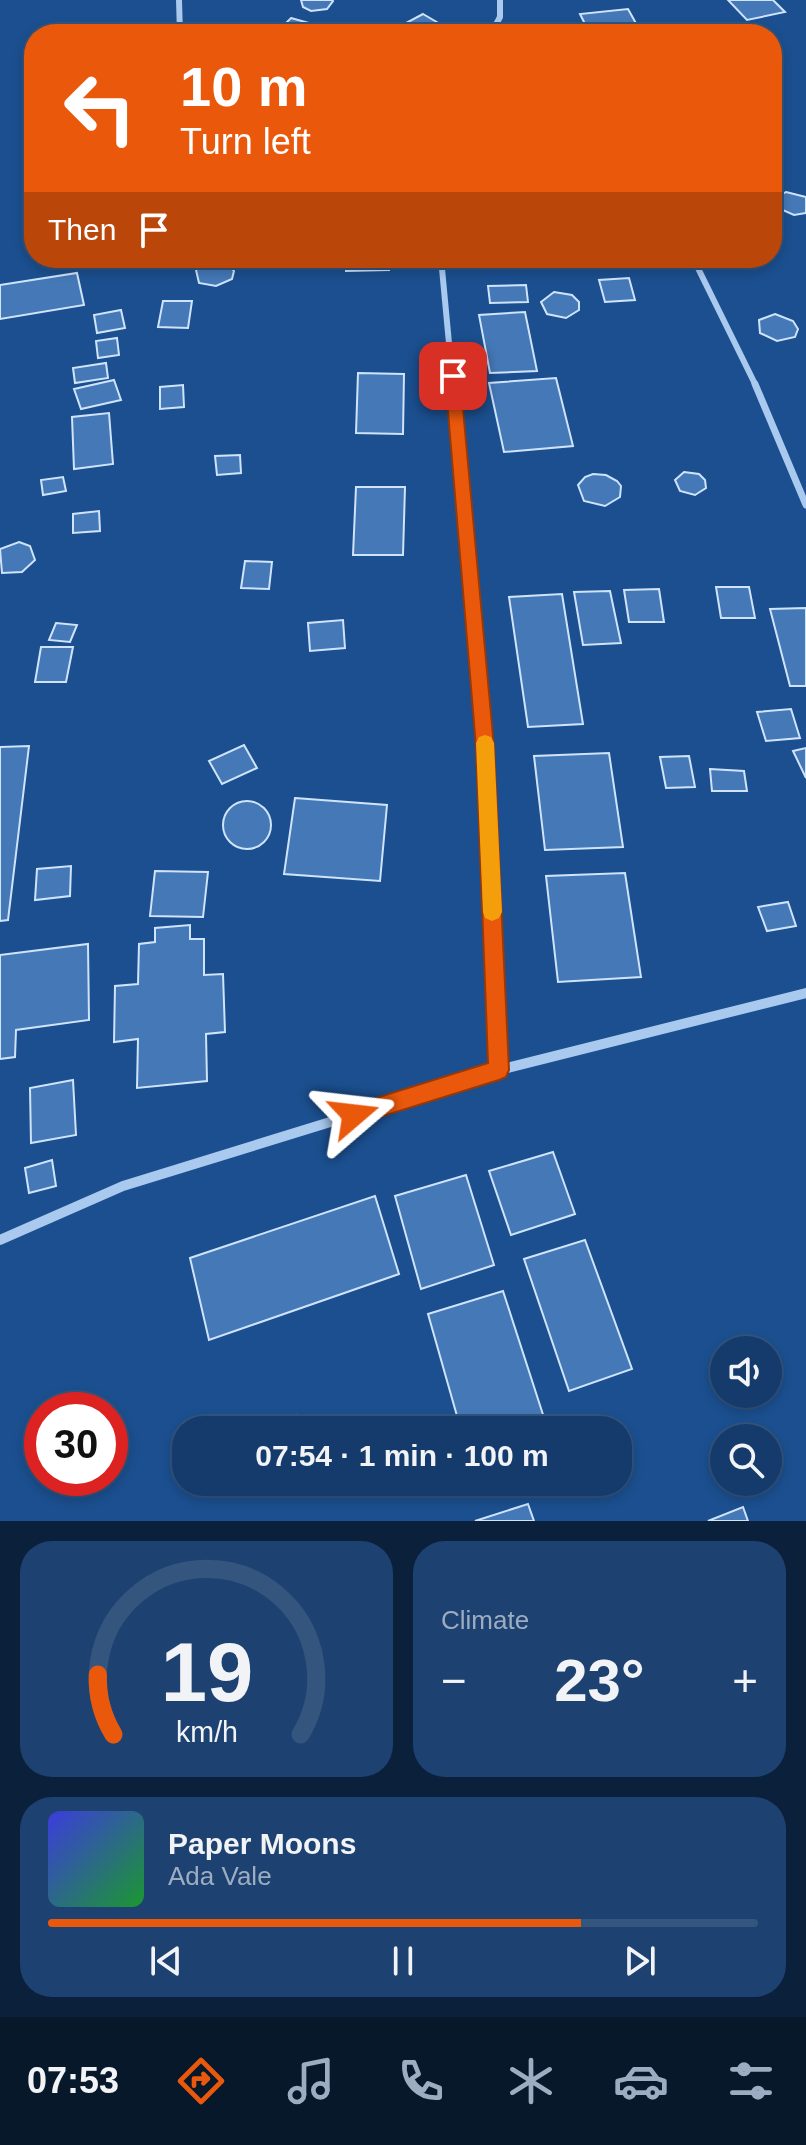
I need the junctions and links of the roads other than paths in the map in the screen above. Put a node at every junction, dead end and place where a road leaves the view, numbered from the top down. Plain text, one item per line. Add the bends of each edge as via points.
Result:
1 (179, 0) edge
2 (500, 0) edge
3 (180, 24) edge
4 (496, 24) edge
5 (442, 268) edge
6 (698, 268) edge
7 (806, 505) edge
8 (806, 993) edge
9 (499, 1070) junction
10 (0, 1240) edge

1 - 3 street
2 - 4 street
5 - 9 street via 485,747
6 - 7 street via 768,412
8 - 9 street
9 - 10 street via 123,1186

